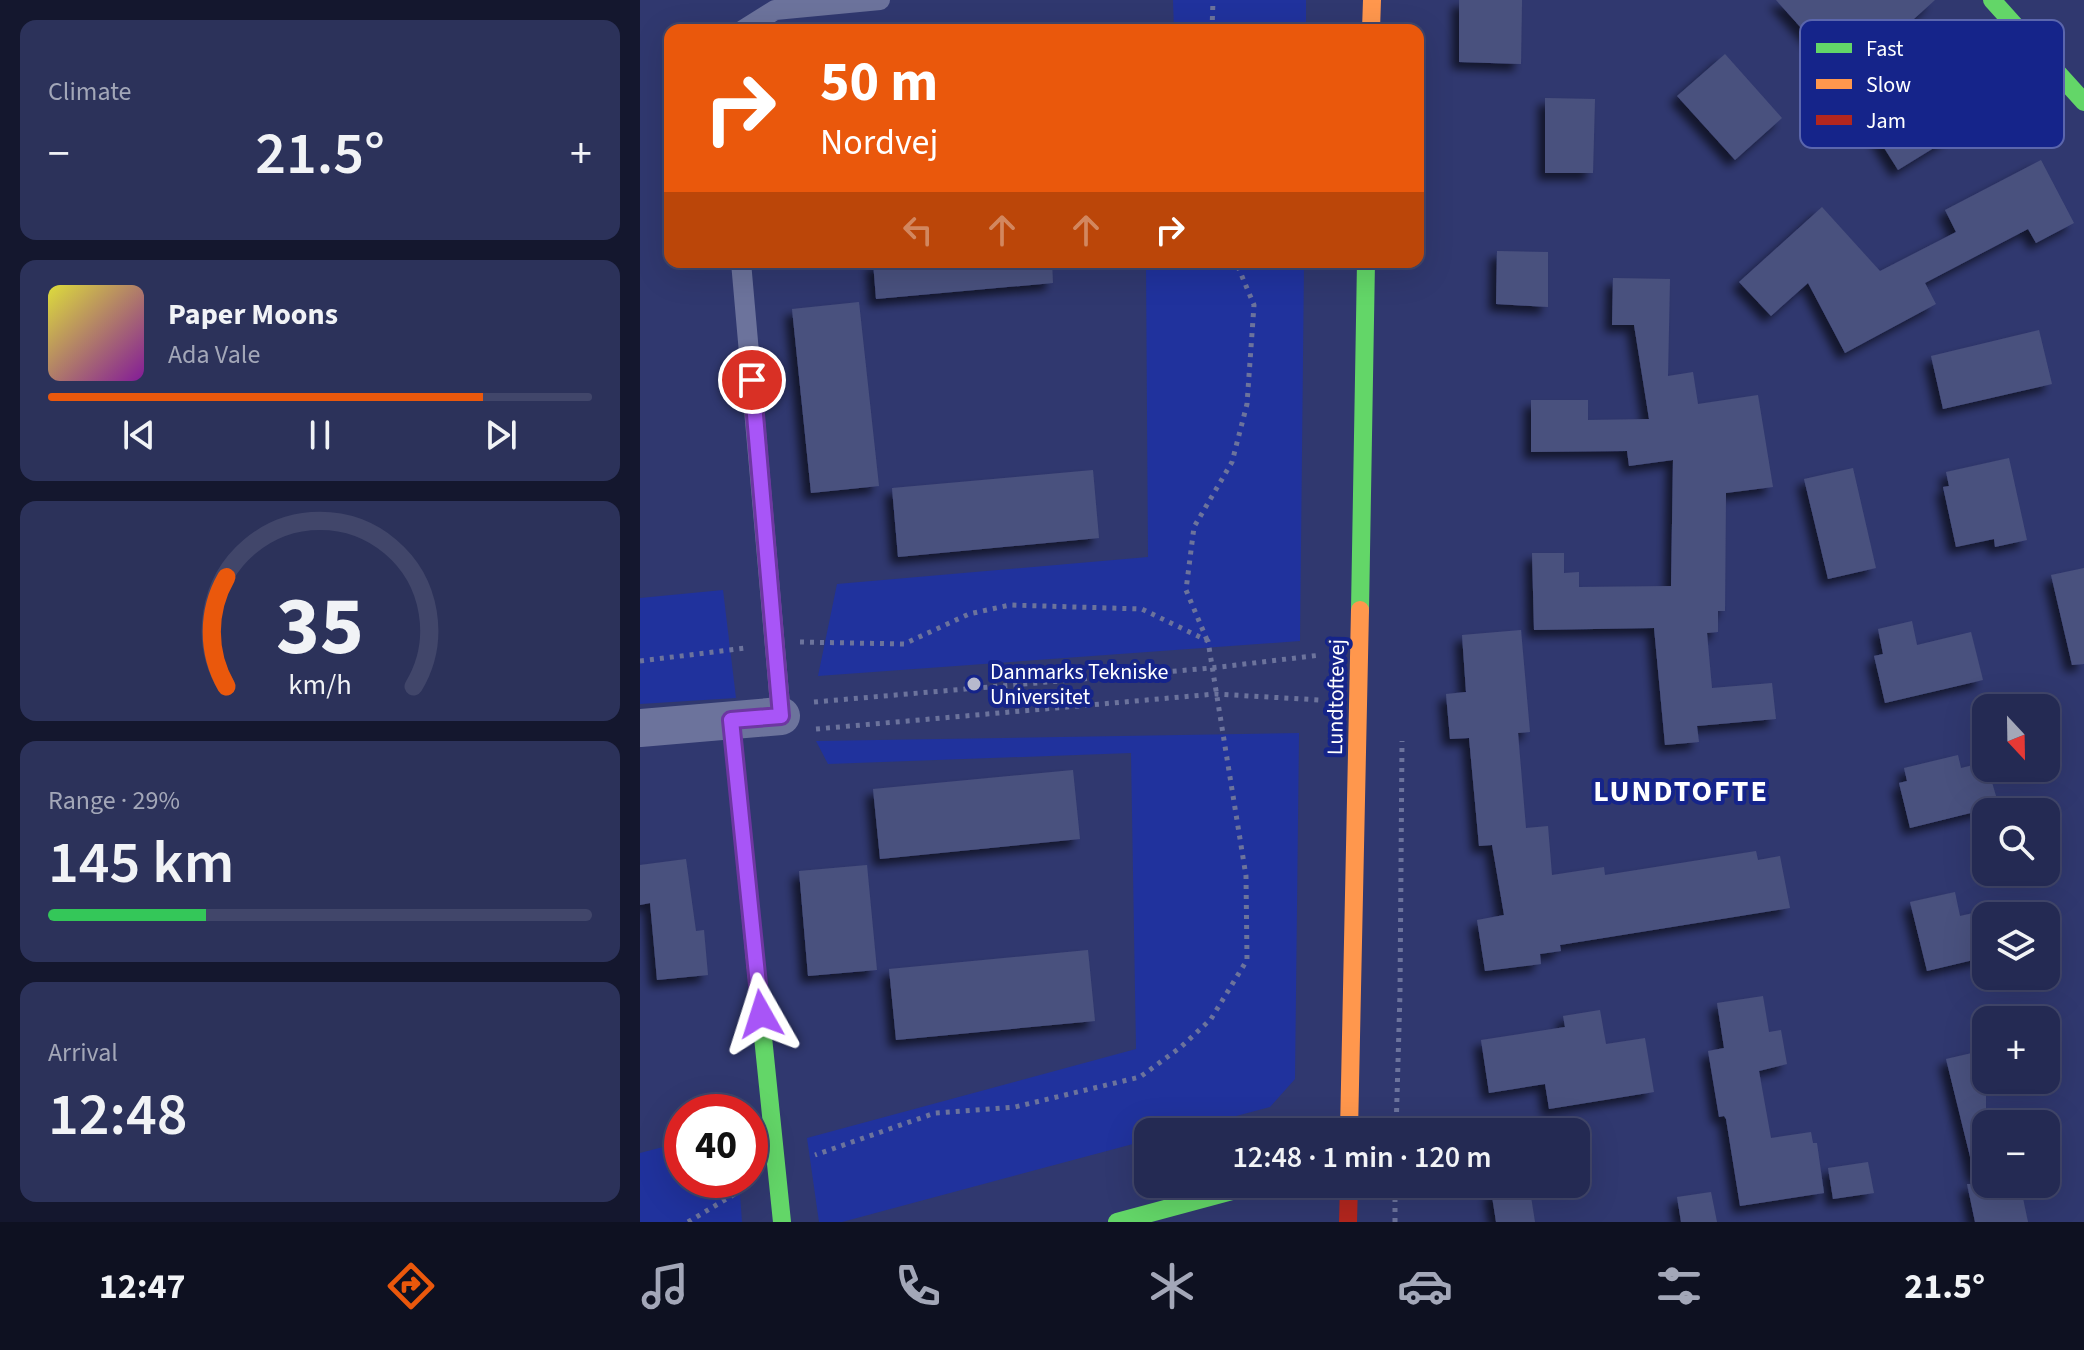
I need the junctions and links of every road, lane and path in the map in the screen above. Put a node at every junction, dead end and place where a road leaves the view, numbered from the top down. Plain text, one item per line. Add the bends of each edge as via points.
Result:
1 (880, 0) edge
2 (1213, 0) edge
3 (1372, 0) edge
4 (1992, 0) edge
5 (2010, 20) edge
6 (753, 24) edge
7 (1212, 24) edge
8 (1371, 24) edge
9 (2064, 80) edge
10 (2084, 102) edge
11 (742, 268) edge
12 (1239, 268) edge
13 (1366, 268) edge
14 (1208, 641) junction
15 (775, 645) junction
16 (1359, 651) junction
17 (640, 661) edge
18 (1211, 668) junction
19 (1215, 694) junction
20 (1359, 702) junction
21 (781, 716) junction
22 (731, 720) junction
23 (640, 728) edge
24 (1349, 1118) edge
25 (777, 1169) junction
26 (1206, 1198) edge
27 (1349, 1198) edge
28 (1395, 1198) edge
29 (688, 1222) edge
30 (782, 1222) edge
31 (1117, 1222) edge
32 (1348, 1222) edge
33 (1395, 1222) edge

1 - 6 lane via 775,10
2 - 7 path
3 - 8 street
4 - 5 street
9 - 10 street
11 - 15 lane
12 - 14 path via 1254,305 1247,404 1232,462 1194,527 1186,590
13 - 16 street, Lundtoftevej
14 - 15 path via 1142,609 1010,605 969,614 904,644
14 - 18 path
15 - 17 path
15 - 21 lane
16 - 18 path
16 - 20 street, Lundtoftevej
18 - 19 path
18 - 21 path via 804,703
19 - 20 path
19 - 21 path via 804,730
19 - 25 path via 1246,876 1247,960 1211,1019 1140,1077 1015,1107 935,1113
20 - 24 street, Lundtoftevej
21 - 22 street
22 - 23 street
22 - 25 street
25 - 29 path
25 - 30 street
26 - 31 street
27 - 32 street
28 - 33 path

